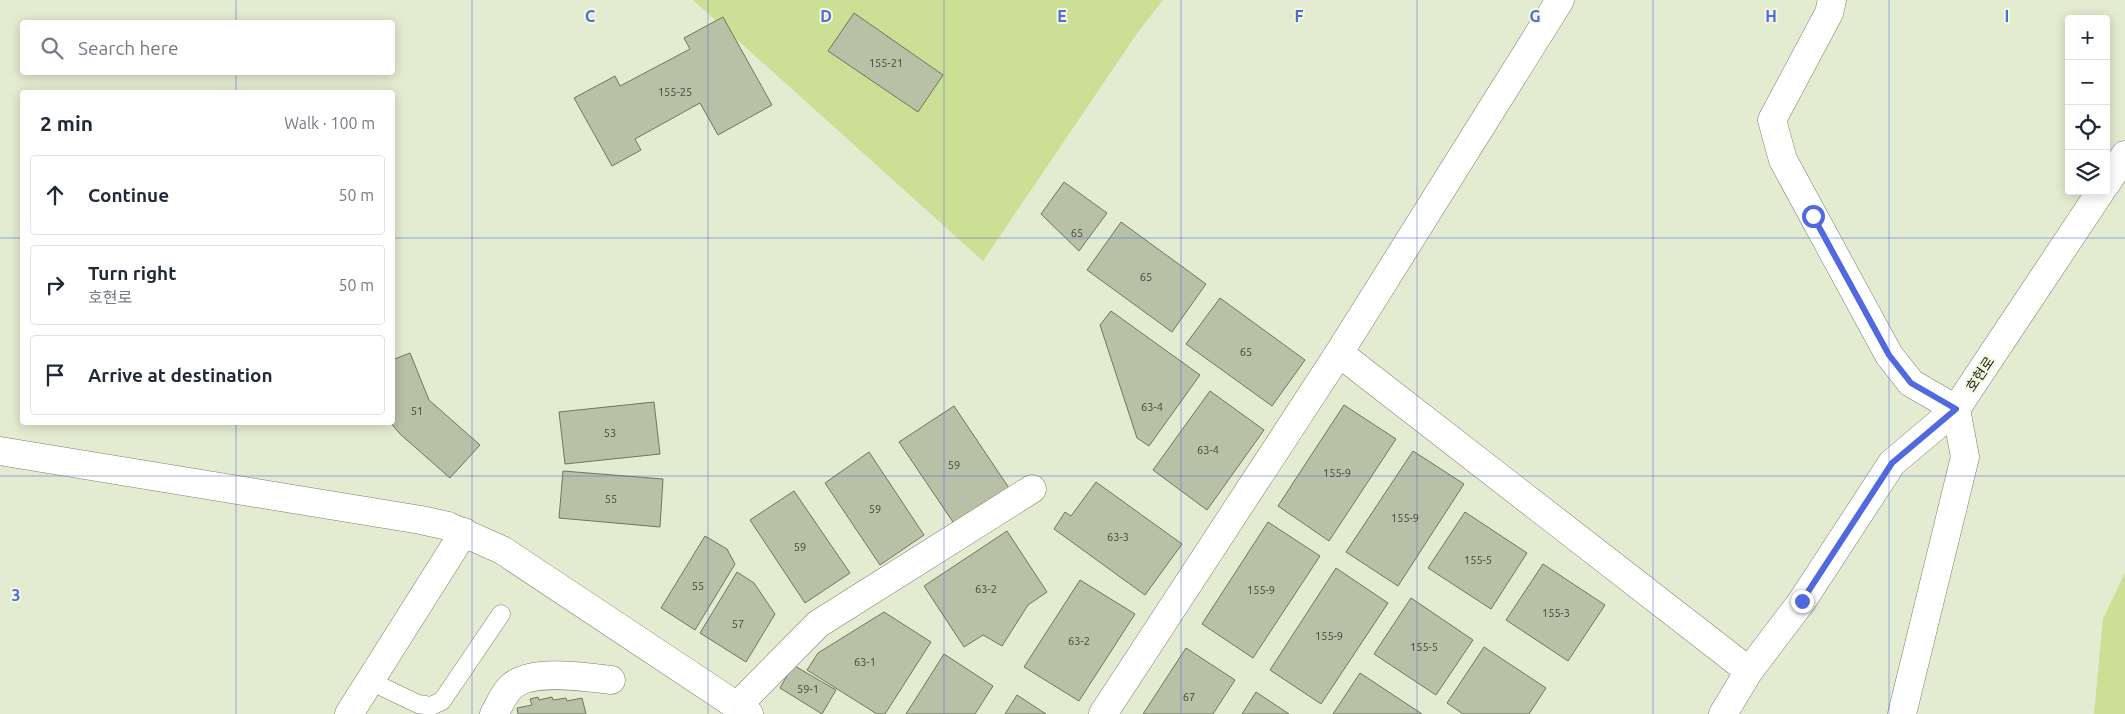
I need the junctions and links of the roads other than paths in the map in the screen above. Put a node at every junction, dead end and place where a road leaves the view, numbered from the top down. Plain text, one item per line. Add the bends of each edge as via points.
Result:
1 (1560, 0) edge
2 (1832, 0) edge
3 (2125, 155) edge
4 (2110, 178) edge
5 (2098, 195) edge
6 (1338, 353) junction
7 (1956, 409) junction
8 (0, 451) edge
9 (1032, 489) dead end
10 (464, 532) junction
11 (501, 614) dead end
12 (1749, 671) junction
13 (611, 680) dead end
14 (370, 681) junction
15 (743, 710) edge
16 (349, 714) edge
17 (494, 714) edge
18 (1103, 714) edge
19 (1723, 714) edge
20 (1902, 714) edge

1 - 6 street
2 - 7 street via 1829,13 1772,120 1783,160 1889,355 1911,383
3 - 4 street
5 - 7 street, 호현로
6 - 12 street
6 - 18 street
7 - 12 street, 호현로 via 1892,463 1802,601
7 - 20 street via 1965,457
8 - 10 street via 421,520
9 - 15 street via 818,624
10 - 14 street
10 - 15 street via 529,566
11 - 14 lane via 442,701 431,706 418,704
12 - 19 street, 호현로
13 - 17 street via 564,675 529,678 511,686
14 - 16 street

